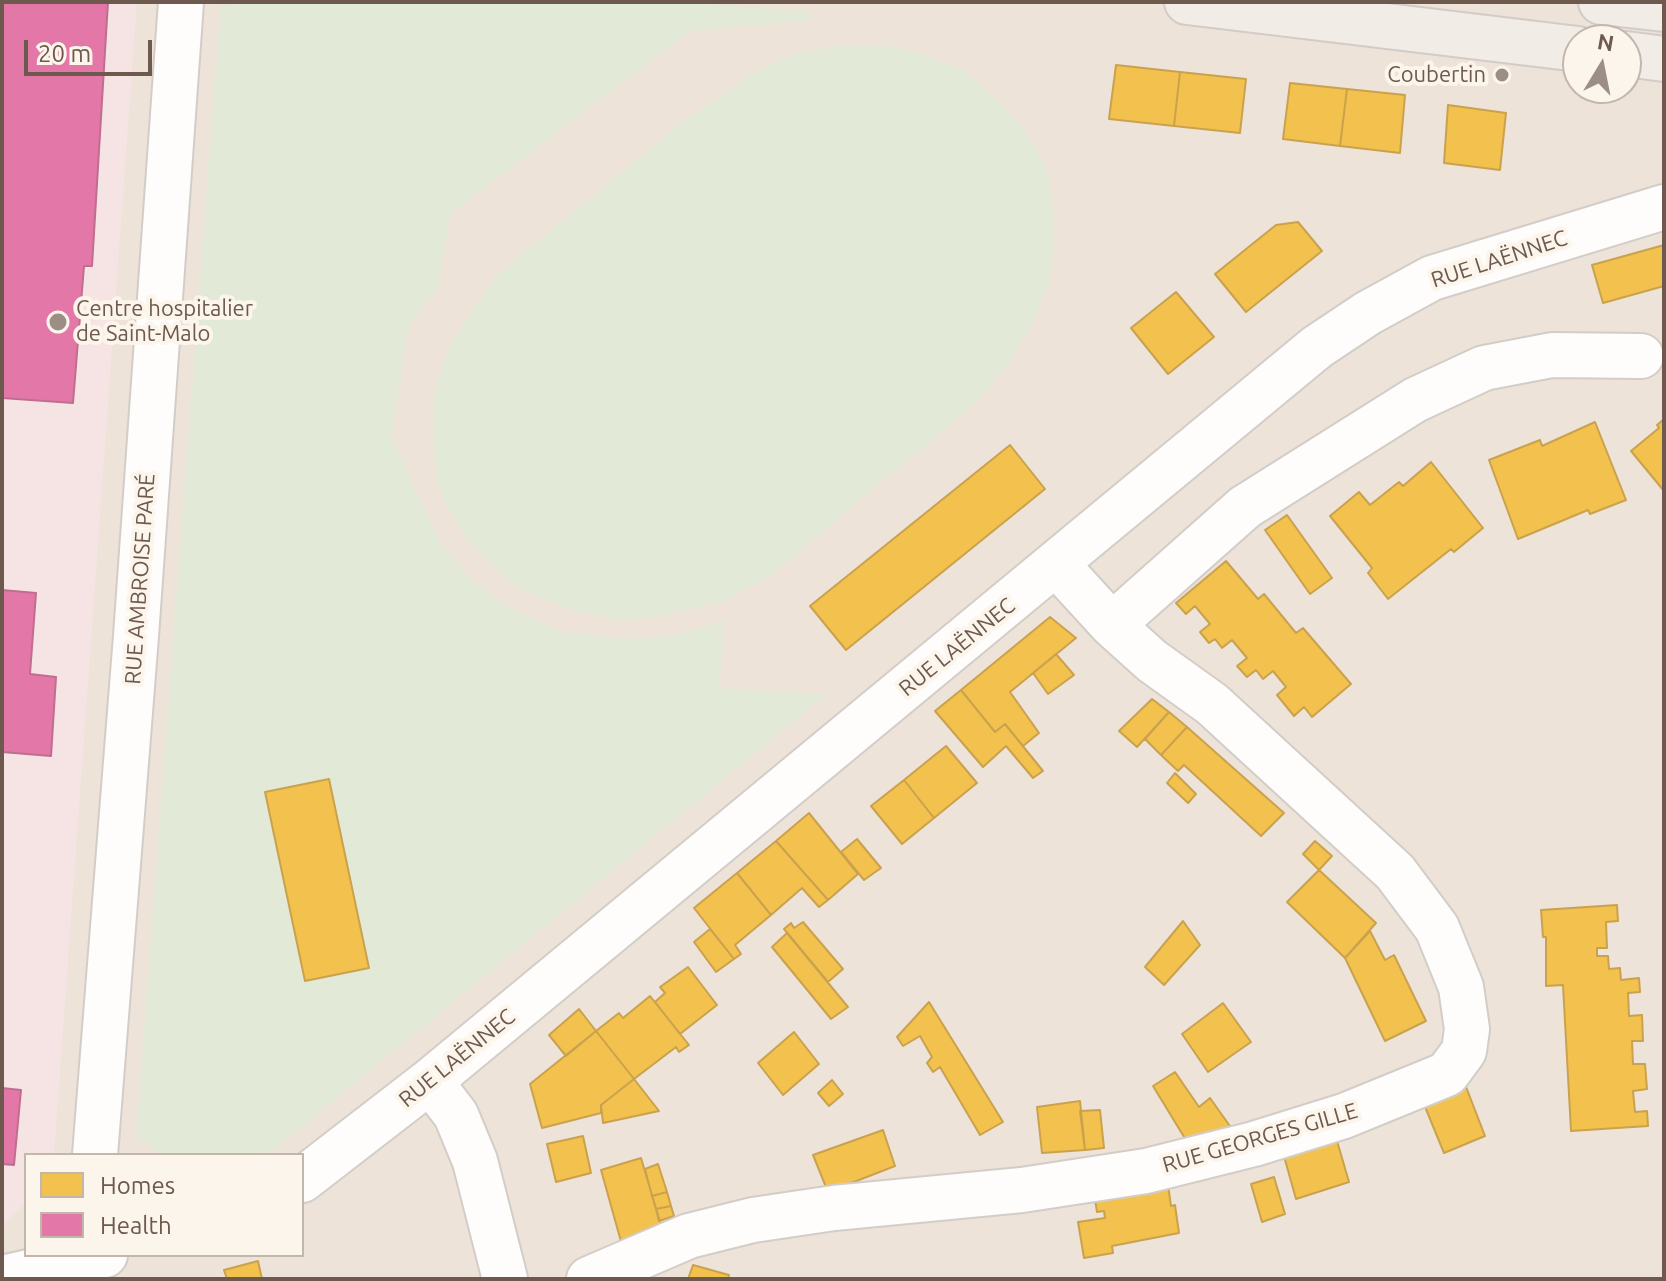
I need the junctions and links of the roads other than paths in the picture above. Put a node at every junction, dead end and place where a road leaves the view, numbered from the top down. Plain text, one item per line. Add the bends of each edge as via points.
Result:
1 (181, 2) edge
2 (1187, 2) edge
3 (1601, 2) edge
4 (1664, 9) edge
5 (1562, 47) edge
6 (1642, 56) edge
7 (1664, 59) edge
8 (1664, 207) edge
9 (1641, 356) dead end
10 (1057, 565) junction
11 (1112, 625) junction
12 (430, 1081) junction
13 (95, 1153) edge
14 (304, 1178) edge
15 (92, 1257) edge
16 (2, 1278) edge
17 (505, 1279) edge
18 (589, 1279) edge

1 - 13 street, RUE AMBROISE PARÉ
2 - 5 main road
3 - 4 main road
6 - 7 main road
8 - 10 street, RUE LAËNNEC via 1432,278 1368,313 1317,347
9 - 11 street via 1552,355 1484,368 1415,400 1245,507
10 - 11 street, RUE GEORGES GILLE
10 - 12 street, RUE LAËNNEC
11 - 18 street, RUE GEORGES GILLE via 1212,704 1317,799 1395,872 1437,928 1461,987 1467,1029 1464,1051 1447,1074 1344,1116 1146,1171 753,1220 689,1236
12 - 14 street, RUE LAËNNEC
12 - 17 street via 456,1115 475,1161
15 - 16 street

